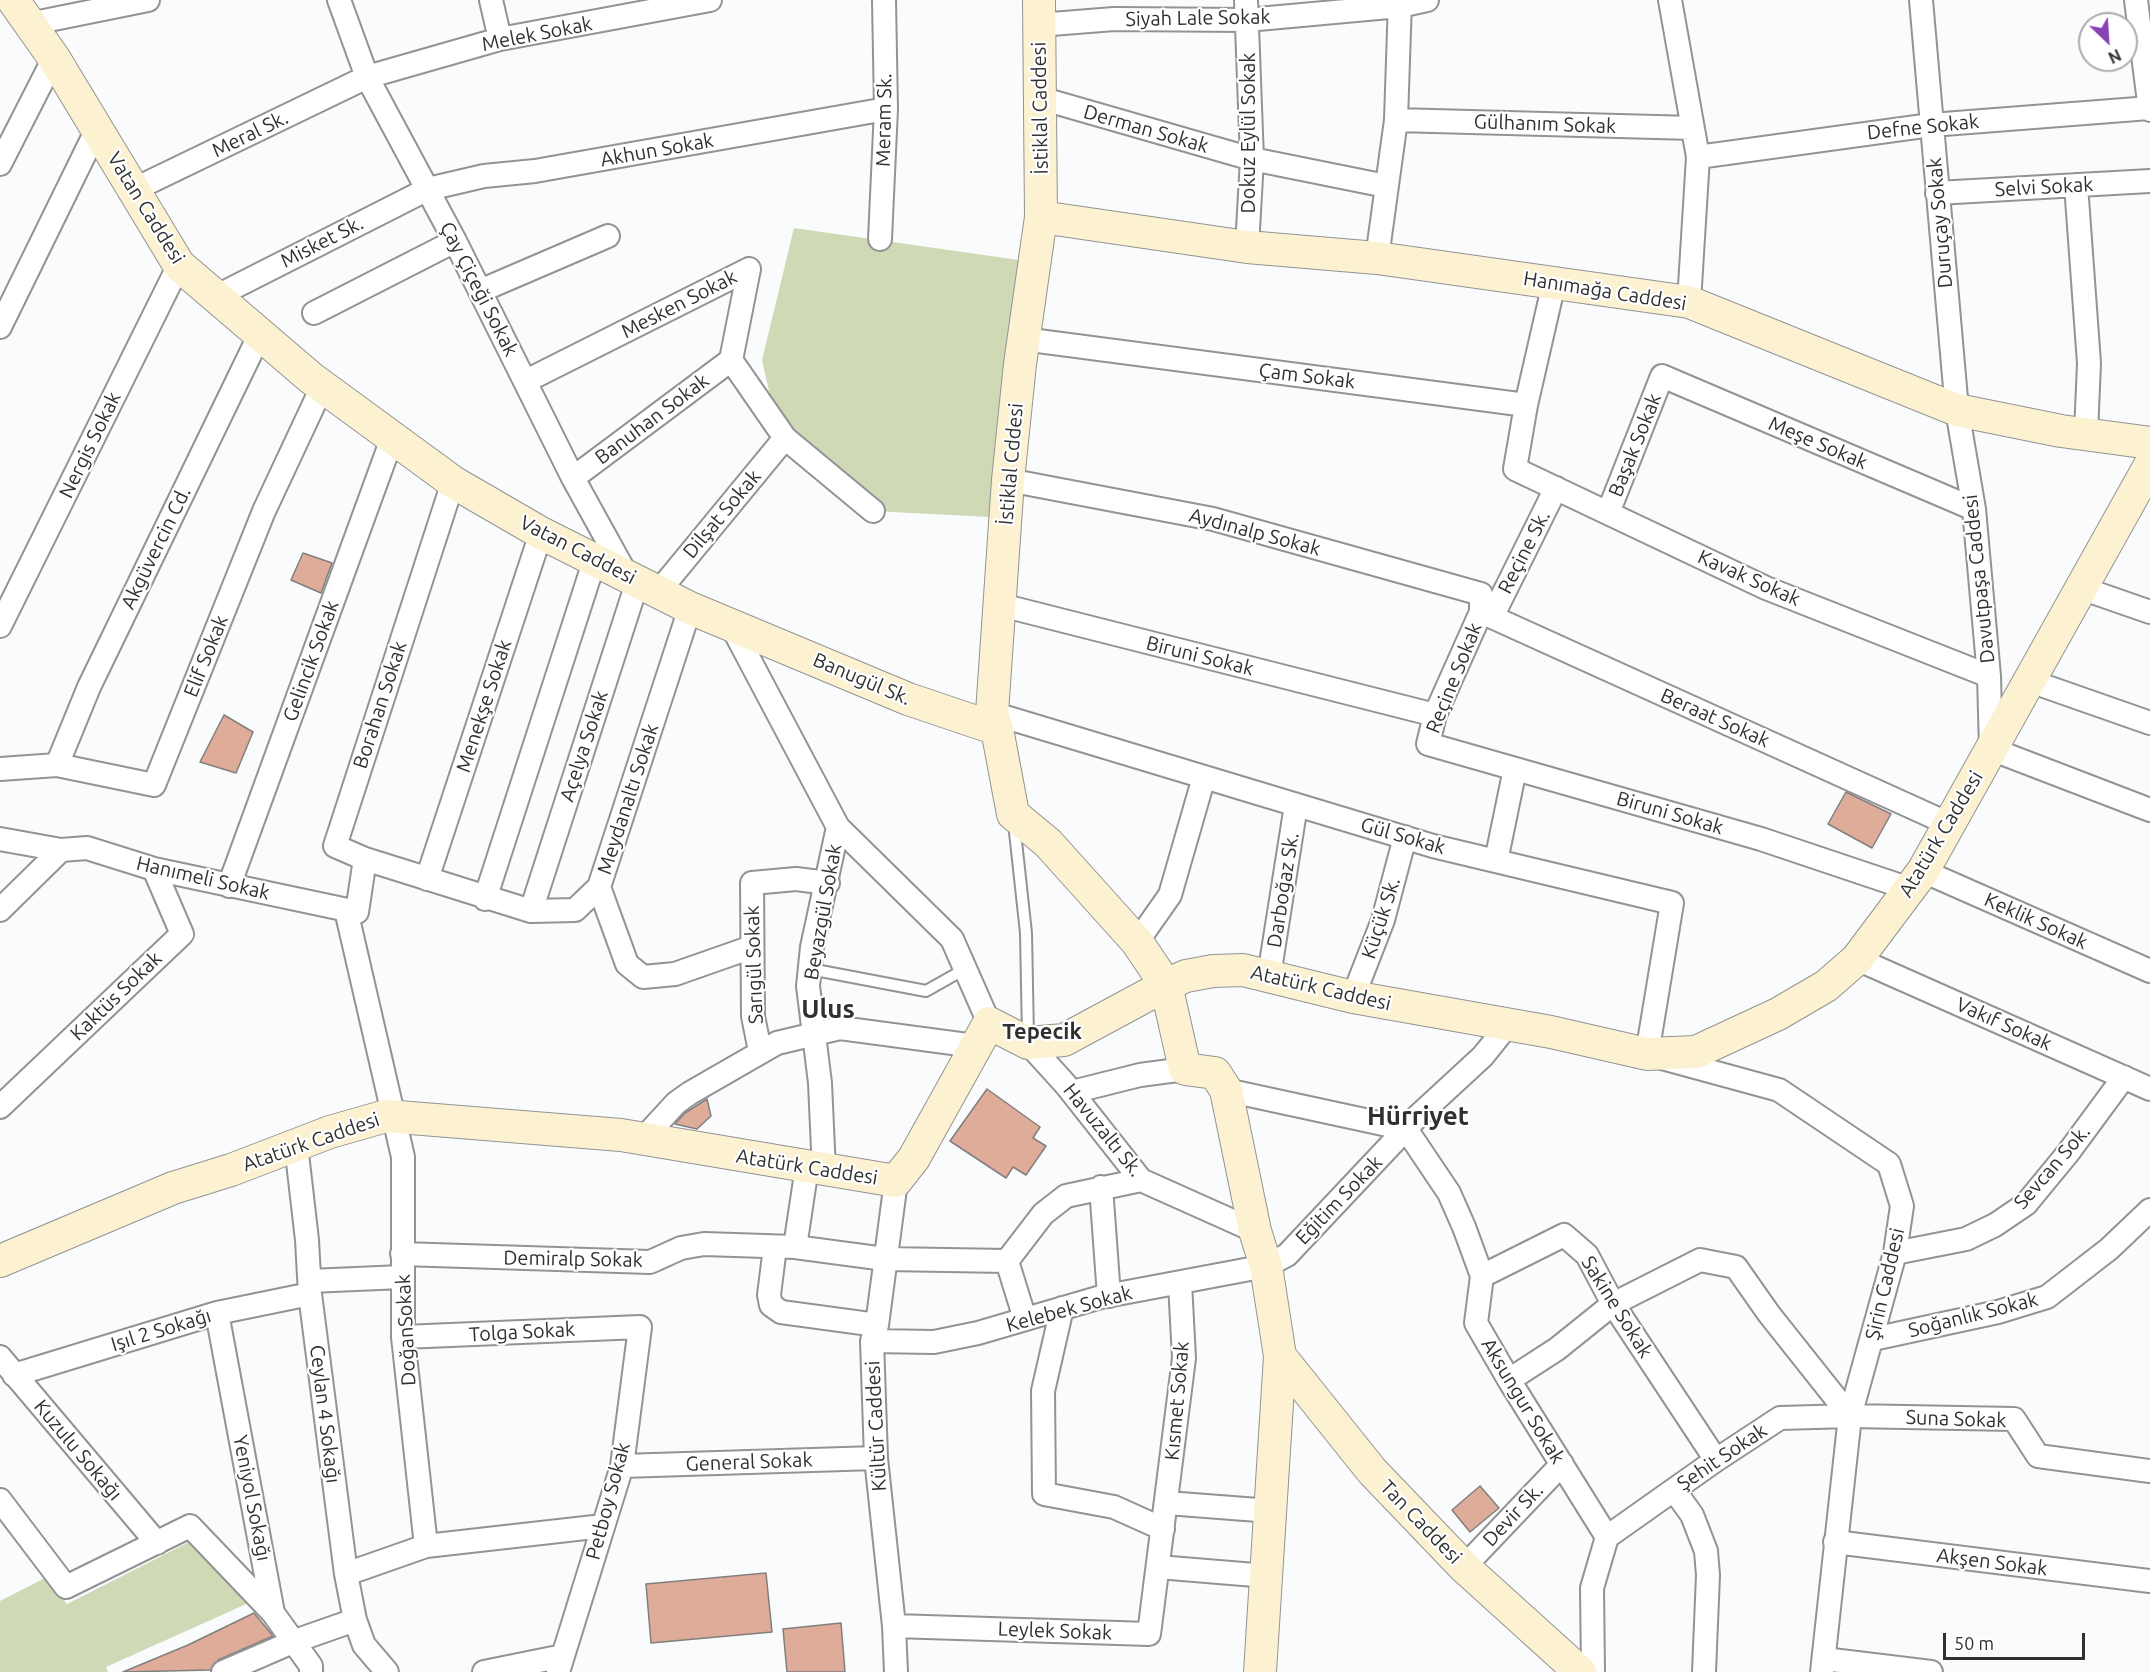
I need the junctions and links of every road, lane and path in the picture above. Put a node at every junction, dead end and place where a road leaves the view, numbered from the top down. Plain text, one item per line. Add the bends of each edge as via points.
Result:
1 (147, 0) edge
2 (339, 0) edge
3 (491, 0) edge
4 (710, 0) edge
5 (884, 0) edge
6 (1427, 0) edge
7 (1670, 0) edge
8 (1921, 0) edge
9 (2136, 0) edge
10 (1400, 3) edge
11 (1114, 10) edge
12 (1246, 10) edge
13 (21, 12) edge
14 (1039, 12) edge
15 (500, 39) junction
16 (54, 58) junction
17 (367, 77) junction
18 (1040, 98) junction
19 (886, 109) junction
20 (2150, 109) edge
21 (1396, 120) junction
22 (1931, 125) junction
23 (1694, 128) junction
24 (97, 129) junction
25 (1698, 157) junction
26 (1252, 159) junction
27 (0, 164) edge
28 (2150, 181) edge
29 (2076, 185) junction
30 (1386, 186) junction
31 (428, 189) junction
32 (133, 190) junction
33 (1937, 193) junction
34 (1041, 217) junction
35 (608, 236) dead end
36 (880, 239) dead end
37 (455, 241) junction
38 (1247, 247) junction
39 (1377, 258) junction
40 (179, 265) junction
41 (1554, 283) junction
42 (480, 291) junction
43 (217, 296) junction
44 (1689, 302) junction
45 (314, 313) dead end
46 (0, 327) edge
47 (260, 334) junction
48 (1023, 339) junction
49 (731, 360) junction
50 (1662, 376) joint
51 (526, 381) junction
52 (323, 385) junction
53 (1526, 405) junction
54 (1957, 410) junction
55 (2086, 434) junction
56 (393, 436) junction
57 (785, 438) junction
58 (2149, 462) edge
59 (573, 478) junction
60 (1008, 480) junction
61 (453, 482) junction
62 (1556, 488) junction
63 (1974, 509) junction
64 (873, 511) dead end
65 (1608, 513) junction
66 (541, 533) junction
67 (595, 560) junction
68 (641, 582) junction
69 (2081, 588) junction
70 (1001, 605) junction
71 (690, 608) junction
72 (2150, 612) edge
73 (1486, 614) junction
74 (730, 623) junction
75 (0, 626) edge
76 (1989, 676) junction
77 (2030, 681) junction
78 (1435, 715) junction
79 (994, 721) junction
80 (2150, 723) edge
81 (1428, 744) joint
82 (1991, 749) junction
83 (57, 765) junction
84 (0, 769) edge
85 (1515, 769) junction
86 (1204, 777) junction
87 (1296, 805) junction
88 (2150, 810) edge
89 (1014, 814) junction
90 (1949, 824) junction
91 (838, 827) junction
92 (1405, 837) junction
93 (0, 839) edge
94 (61, 850) junction
95 (365, 859) junction
96 (1496, 861) junction
97 (154, 869) junction
98 (427, 879) junction
99 (1917, 880) junction
100 (828, 883) junction
101 (229, 886) junction
102 (599, 887) junction
103 (485, 899) junction
104 (0, 910) edge
105 (351, 911) junction
106 (531, 911) junction
107 (1137, 942) junction
108 (752, 947) junction
109 (1857, 959) junction
110 (810, 969) junction
111 (965, 969) junction
112 (2150, 971) edge
113 (1269, 976) junction
114 (1166, 986) junction
115 (1353, 997) junction
116 (1507, 1026) junction
117 (814, 1033) junction
118 (982, 1034) junction
119 (1029, 1043) junction
120 (760, 1051) junction
121 (1647, 1054) junction
122 (1185, 1069) junction
123 (2124, 1077) junction
124 (2150, 1089) edge
125 (1226, 1090) junction
126 (1072, 1092) junction
127 (0, 1107) edge
128 (395, 1115) junction
129 (1406, 1129) junction
130 (643, 1139) junction
131 (296, 1145) junction
132 (815, 1169) junction
133 (1141, 1180) junction
134 (897, 1181) junction
135 (1101, 1187) junction
136 (2150, 1210) edge
137 (1255, 1230) junction
138 (785, 1247) junction
139 (1895, 1253) junction
140 (402, 1254) junction
141 (885, 1259) junction
142 (0, 1261) edge
143 (1007, 1261) junction
144 (1266, 1266) junction
145 (1482, 1276) junction
146 (402, 1277) junction
147 (1180, 1282) junction
148 (310, 1288) junction
149 (1109, 1296) junction
150 (1613, 1304) junction
151 (1062, 1308) junction
152 (217, 1313) junction
153 (1025, 1319) junction
154 (640, 1327) joint
155 (874, 1333) junction
156 (403, 1337) junction
157 (1873, 1339) junction
158 (1280, 1356) junction
159 (7, 1366) edge
160 (1509, 1380) junction
161 (1850, 1416) junction
162 (876, 1458) junction
163 (1716, 1460) junction
164 (1562, 1464) junction
165 (622, 1466) junction
166 (2150, 1471) edge
167 (1674, 1490) junction
168 (0, 1500) edge
169 (1271, 1511) junction
170 (1165, 1517) junction
171 (603, 1526) junction
172 (1607, 1537) junction
173 (1835, 1542) junction
174 (157, 1543) junction
175 (426, 1546) junction
176 (1464, 1567) junction
177 (1158, 1568) junction
178 (346, 1574) junction
179 (1267, 1579) junction
180 (2150, 1581) edge
181 (273, 1612) junction
182 (354, 1620) junction
183 (894, 1626) junction
184 (295, 1641) junction
185 (561, 1664) edge
186 (1823, 1666) edge
187 (223, 1672) edge
188 (311, 1672) edge
189 (387, 1672) edge
190 (483, 1672) edge
191 (896, 1672) edge
192 (1260, 1672) edge
193 (1272, 1672) edge
194 (1580, 1672) edge
195 (1593, 1672) edge
196 (1704, 1672) edge
197 (1931, 1672) edge

1 - 13 street
2 - 17 street, Çay Çiçeği Sokak
3 - 15 street
4 - 15 street, Melek Sokak
5 - 19 street, Meram Sk.
6 - 10 street, Siyah Lale Sokak
7 - 23 street
8 - 22 street, Duruçay Sokak
9 - 20 street
10 - 12 street, Siyah Lale Sokak
10 - 21 street
11 - 12 street, Siyah Lale Sokak
11 - 14 street, Siyah Lale Sokak
12 - 26 street, Dokuz Eylül Sokak
13 - 16 main road, Vatan Caddesi
14 - 18 main road, İstiklal Caddesi
15 - 17 street, Melek Sokak
16 - 24 main road, Vatan Caddesi
16 - 27 street
17 - 31 street, Çay Çiçeği Sokak
17 - 32 street, Meral Sk.
18 - 26 street, Derman Sokak
18 - 34 main road, İstiklal Caddesi
19 - 31 street, Akhun Sokak via 535,171 484,176
19 - 36 street, Meram Sk.
20 - 22 street, Defne Sokak
21 - 23 street, Gülhanım Sokak
21 - 30 street
22 - 25 street, Defne Sokak
22 - 33 street, Duruçay Sokak
23 - 25 street
24 - 32 main road, Vatan Caddesi
24 - 46 street
25 - 44 street
26 - 30 street
26 - 38 street, Dokuz Eylül Sokak
28 - 29 street, Selvi Sokak
29 - 33 street, Selvi Sokak
29 - 55 street via 2089,363
30 - 39 street
31 - 37 street, Çay Çiçeği Sokak
31 - 43 street, Misket Sk.
32 - 40 main road, Vatan Caddesi
33 - 54 street, Duruçay Sokak
34 - 38 main road, Hanımağa Caddesi
34 - 48 main road, İstiklal Cddesi
35 - 42 street
37 - 42 street, Çay Çiçeği Sokak
37 - 45 street
38 - 39 main road, Hanımağa Caddesi
39 - 41 main road, Hanımağa Caddesi
40 - 43 main road, Vatan Caddesi
40 - 75 street, Nergis Sokak
41 - 44 main road, Hanımağa Caddesi
41 - 53 street
42 - 51 street, Çay Çiçeği Sokak
43 - 47 main road, Vatan Caddesi
44 - 54 main road, Hanımağa Caddesi
47 - 52 main road, Vatan Caddesi
47 - 83 street, Akgüvercin Cd. via 89,687
48 - 53 street, Çam Sokak
48 - 60 main road, İstiklal Cddesi
49 - 51 street, Mesken Sokak via 749,269
49 - 57 street
49 - 59 street, Banuhan Sokak
50 - 63 street, Meşe Sokak
50 - 65 street, Başak Sokak
51 - 59 street, Çay Çiçeği Sokak
52 - 56 main road, Vatan Caddesi
52 - 83 street, Elif Sokak via 264,511 154,785
53 - 62 street, Kavak Sokak via 1515,469
54 - 55 main road, Hanımağa Caddesi
54 - 63 street, Davutpaşa Caddesi
55 - 58 main road, Hanımağa Caddesi
56 - 61 main road, Vatan Caddesi
56 - 101 street, Gelincik Sokak
57 - 64 street
57 - 68 street, Dilşat Sokak
58 - 69 main road, Atatürk Caddesi
59 - 68 street, Çay Çiçeği Sokak
60 - 70 main road, İstiklal Cddesi
60 - 73 street, Aydınalp Sokak via 1213,519 1481,594
61 - 66 main road, Vatan Caddesi
61 - 95 street, Borahan Sokak via 335,846
62 - 65 street, Kavak Sokak
62 - 73 street, Reçine Sk.
63 - 76 street, Davutpaşa Caddesi
65 - 76 street, Kavak Sokak via 1766,588
66 - 67 main road, Vatan Caddesi
66 - 98 street, Menekşe Sokak
67 - 68 main road, Vatan Caddesi
67 - 103 street
68 - 71 main road, Vatan Caddesi
68 - 106 street, Açelya Sokak
69 - 72 street
69 - 77 main road, Atatürk Caddesi
70 - 78 street, Biruni Sokak
70 - 79 main road, İstiklal Cddesi
71 - 74 main road, Vatan Caddesi
71 - 102 street, Meydanaltı Sokak
73 - 78 street, Reçine Sokak
73 - 90 street, Beraat Sokak
74 - 79 main road, Banugül Sk. via 908,699
74 - 91 street
76 - 82 street, Davutpaşa Caddesi
77 - 80 street
77 - 82 main road, Atatürk Caddesi
78 - 81 street, Reçine Sokak
79 - 86 street, Gül Sokak
79 - 89 main road, İstiklal Cddesi
81 - 85 street, Biruni Sokak
82 - 88 street
82 - 90 main road, Atatürk Caddesi
83 - 84 street, Elif Sokak
85 - 96 street
85 - 99 street, Biruni Sokak
86 - 87 street, Gül Sokak
86 - 107 street via 1170,895
87 - 92 street, Gül Sokak
87 - 113 street, Darboğaz Sk.
89 - 107 main road via 1048,843
89 - 119 lane via 1026,933
90 - 99 main road, Atatürk Caddesi
91 - 100 street, Beyazgül Sokak
91 - 111 street via 952,939
92 - 96 street, Gül Sokak
92 - 115 street, Küçük Sk. via 1383,920
93 - 94 street, Hanımeli Sokak
94 - 97 street, Hanımeli Sokak via 87,848
94 - 104 street
95 - 98 street, Meydanaltı Sokak
95 - 105 street
96 - 121 street, Gül Sokak via 1672,903
97 - 101 street, Hanımeli Sokak
97 - 127 street, Kaktüs Sokak via 182,934
98 - 103 street, Meydanaltı Sokak
99 - 109 main road, Atatürk Caddesi
99 - 112 street, Keklik Sokak
100 - 108 street, Sarıgül Sokak via 796,879 752,883
100 - 110 street, Beyazgül Sokak
101 - 105 street, Hanımeli Sokak
102 - 106 street, Meydanaltı Sokak via 575,910
102 - 108 street via 627,964 643,977 675,974
103 - 106 street, Meydanaltı Sokak
105 - 128 street
107 - 114 main road
108 - 120 street, Sarıgül Sokak via 753,1016
109 - 121 main road, Atatürk Caddesi via 1826,986 1739,1033 1696,1052
109 - 123 street, Vakıf Sokak
110 - 111 lane via 926,991
110 - 117 street, Beyazgül Sokak via 808,986
111 - 118 street
113 - 114 main road, Atatürk Caddesi via 1243,969 1213,971 1186,976
113 - 115 main road, Atatürk Caddesi
114 - 119 main road, Atatürk Caddesi via 1064,1041
114 - 122 main road
115 - 116 main road, Atatürk Caddesi
116 - 121 main road, Atatürk Caddesi
116 - 129 street, Eğitim Sokak via 1483,1056
117 - 118 street via 840,1028
117 - 120 street
117 - 132 street, Beyazgül Sokak via 820,1083
118 - 119 main road, Atatürk Caddesi
118 - 134 main road, Atatürk Caddesi via 914,1158
119 - 126 street, Havuzaltı Sk.
120 - 130 street via 676,1103
121 - 139 street, Şirin Caddesi via 1779,1090 1889,1164 1902,1206
122 - 125 main road via 1215,1073
122 - 126 street via 1140,1075
123 - 124 street, Vakıf Sokak
123 - 139 street, Sevcan Sok. via 2026,1204 1966,1239
125 - 129 street
125 - 137 main road
126 - 133 street, Havuzaltı Sk.
128 - 130 main road, Atatürk Caddesi
128 - 131 main road, Atatürk Caddesi
128 - 140 street, DoğanSokak via 403,1157
129 - 144 street, Eğitim Sokak via 1287,1255
129 - 145 street, Aksungur Sokak via 1449,1193
130 - 132 main road, Atatürk Caddesi
131 - 142 main road, Atatürk Caddesi via 173,1188
131 - 148 street, Ceylan 4 Sokağı
132 - 134 main road, Atatürk Caddesi
132 - 138 street, Beyazgül Sokak
133 - 135 street
133 - 137 street, Havuzaltı Sk.
134 - 141 street, Kültür Caddesi
135 - 143 street via 1066,1196 1043,1214
135 - 149 street
136 - 157 street, Soğanlık Sokak via 2109,1249 2047,1297 1998,1312
137 - 144 main road
138 - 140 street, Demiralp Sokak via 704,1244 681,1248 650,1262
138 - 141 street, Demiralp Sokak
138 - 155 street, Kelebek Sokak via 769,1295 771,1305 781,1312
139 - 157 street, Şirin Caddesi
140 - 146 street, DoğanSokak
141 - 143 street, Demiralp Sokak
141 - 155 street, Kültür Caddesi
143 - 153 street
144 - 147 street, Kelebek Sokak
144 - 158 main road
145 - 150 street, Sakine Sokak via 1564,1235 1587,1255
145 - 160 street, Aksungur Sokak via 1476,1323
146 - 148 street, Işıl 2 Sokağı
146 - 156 street, DoğanSokak
147 - 149 street, Kelebek Sokak
147 - 170 street, Kısmet Sokak via 1184,1358
148 - 152 street, Işıl 2 Sokağı
148 - 178 street, Ceylan 4 Sokağı
149 - 151 street, Kelebek Sokak
150 - 160 street via 1557,1349
150 - 161 street via 1700,1260 1736,1267
150 - 163 street, Sakine Sokak
151 - 153 street, Kelebek Sokak
151 - 170 street via 1043,1391 1044,1494
152 - 159 street, Işıl 2 Sokağı
152 - 181 street, Yeniyol Sokağı
153 - 155 street, Kelebek Sokak via 934,1342
154 - 156 street, Tolga Sokak
154 - 165 street, Petboy Sokak
155 - 162 street, Kültür Caddesi
156 - 175 street, DoğanSokak
157 - 161 street, Şirin Caddesi
158 - 169 main road
158 - 176 main road, Tan Caddesi via 1372,1471
159 - 174 street, Kuzulu Sokağı
160 - 164 street, Aksungur Sokak
161 - 163 street, Şehit Sokak via 1780,1418
161 - 166 street, Suna Sokak via 2014,1419 2038,1456
161 - 173 street, Şirin Caddesi
162 - 165 street, General Sokak
162 - 183 street, Kültür Caddesi
163 - 167 street, Şehit Sokak
164 - 172 street, Aksungur Sokak
164 - 176 street, Devir Sk.
165 - 171 street, Petboy Sokak
167 - 172 street, Şehit Sokak
167 - 196 street via 1692,1515 1706,1551
168 - 174 street via 66,1587
169 - 170 street
169 - 179 main road
170 - 177 street, Kısmet Sokak
171 - 175 street
171 - 185 street, Petboy Sokak
172 - 195 street via 1592,1588
173 - 180 street, Akşen Sokak
173 - 186 street, Şirin Caddesi
174 - 181 street via 190,1526
175 - 178 street
176 - 194 main road, Tan Caddesi
177 - 179 street
177 - 183 street, Leylek Sokak via 1149,1634
178 - 182 street, Ceylan 4 Sokağı
179 - 192 main road
179 - 193 main road
181 - 184 street, Yeniyol Sokağı
182 - 184 street
182 - 189 street, Ceylan 4 Sokağı via 364,1646
183 - 191 street, Kültür Caddesi
184 - 187 street
184 - 188 street, Yeniyol Sokağı
185 - 190 street
186 - 197 street

